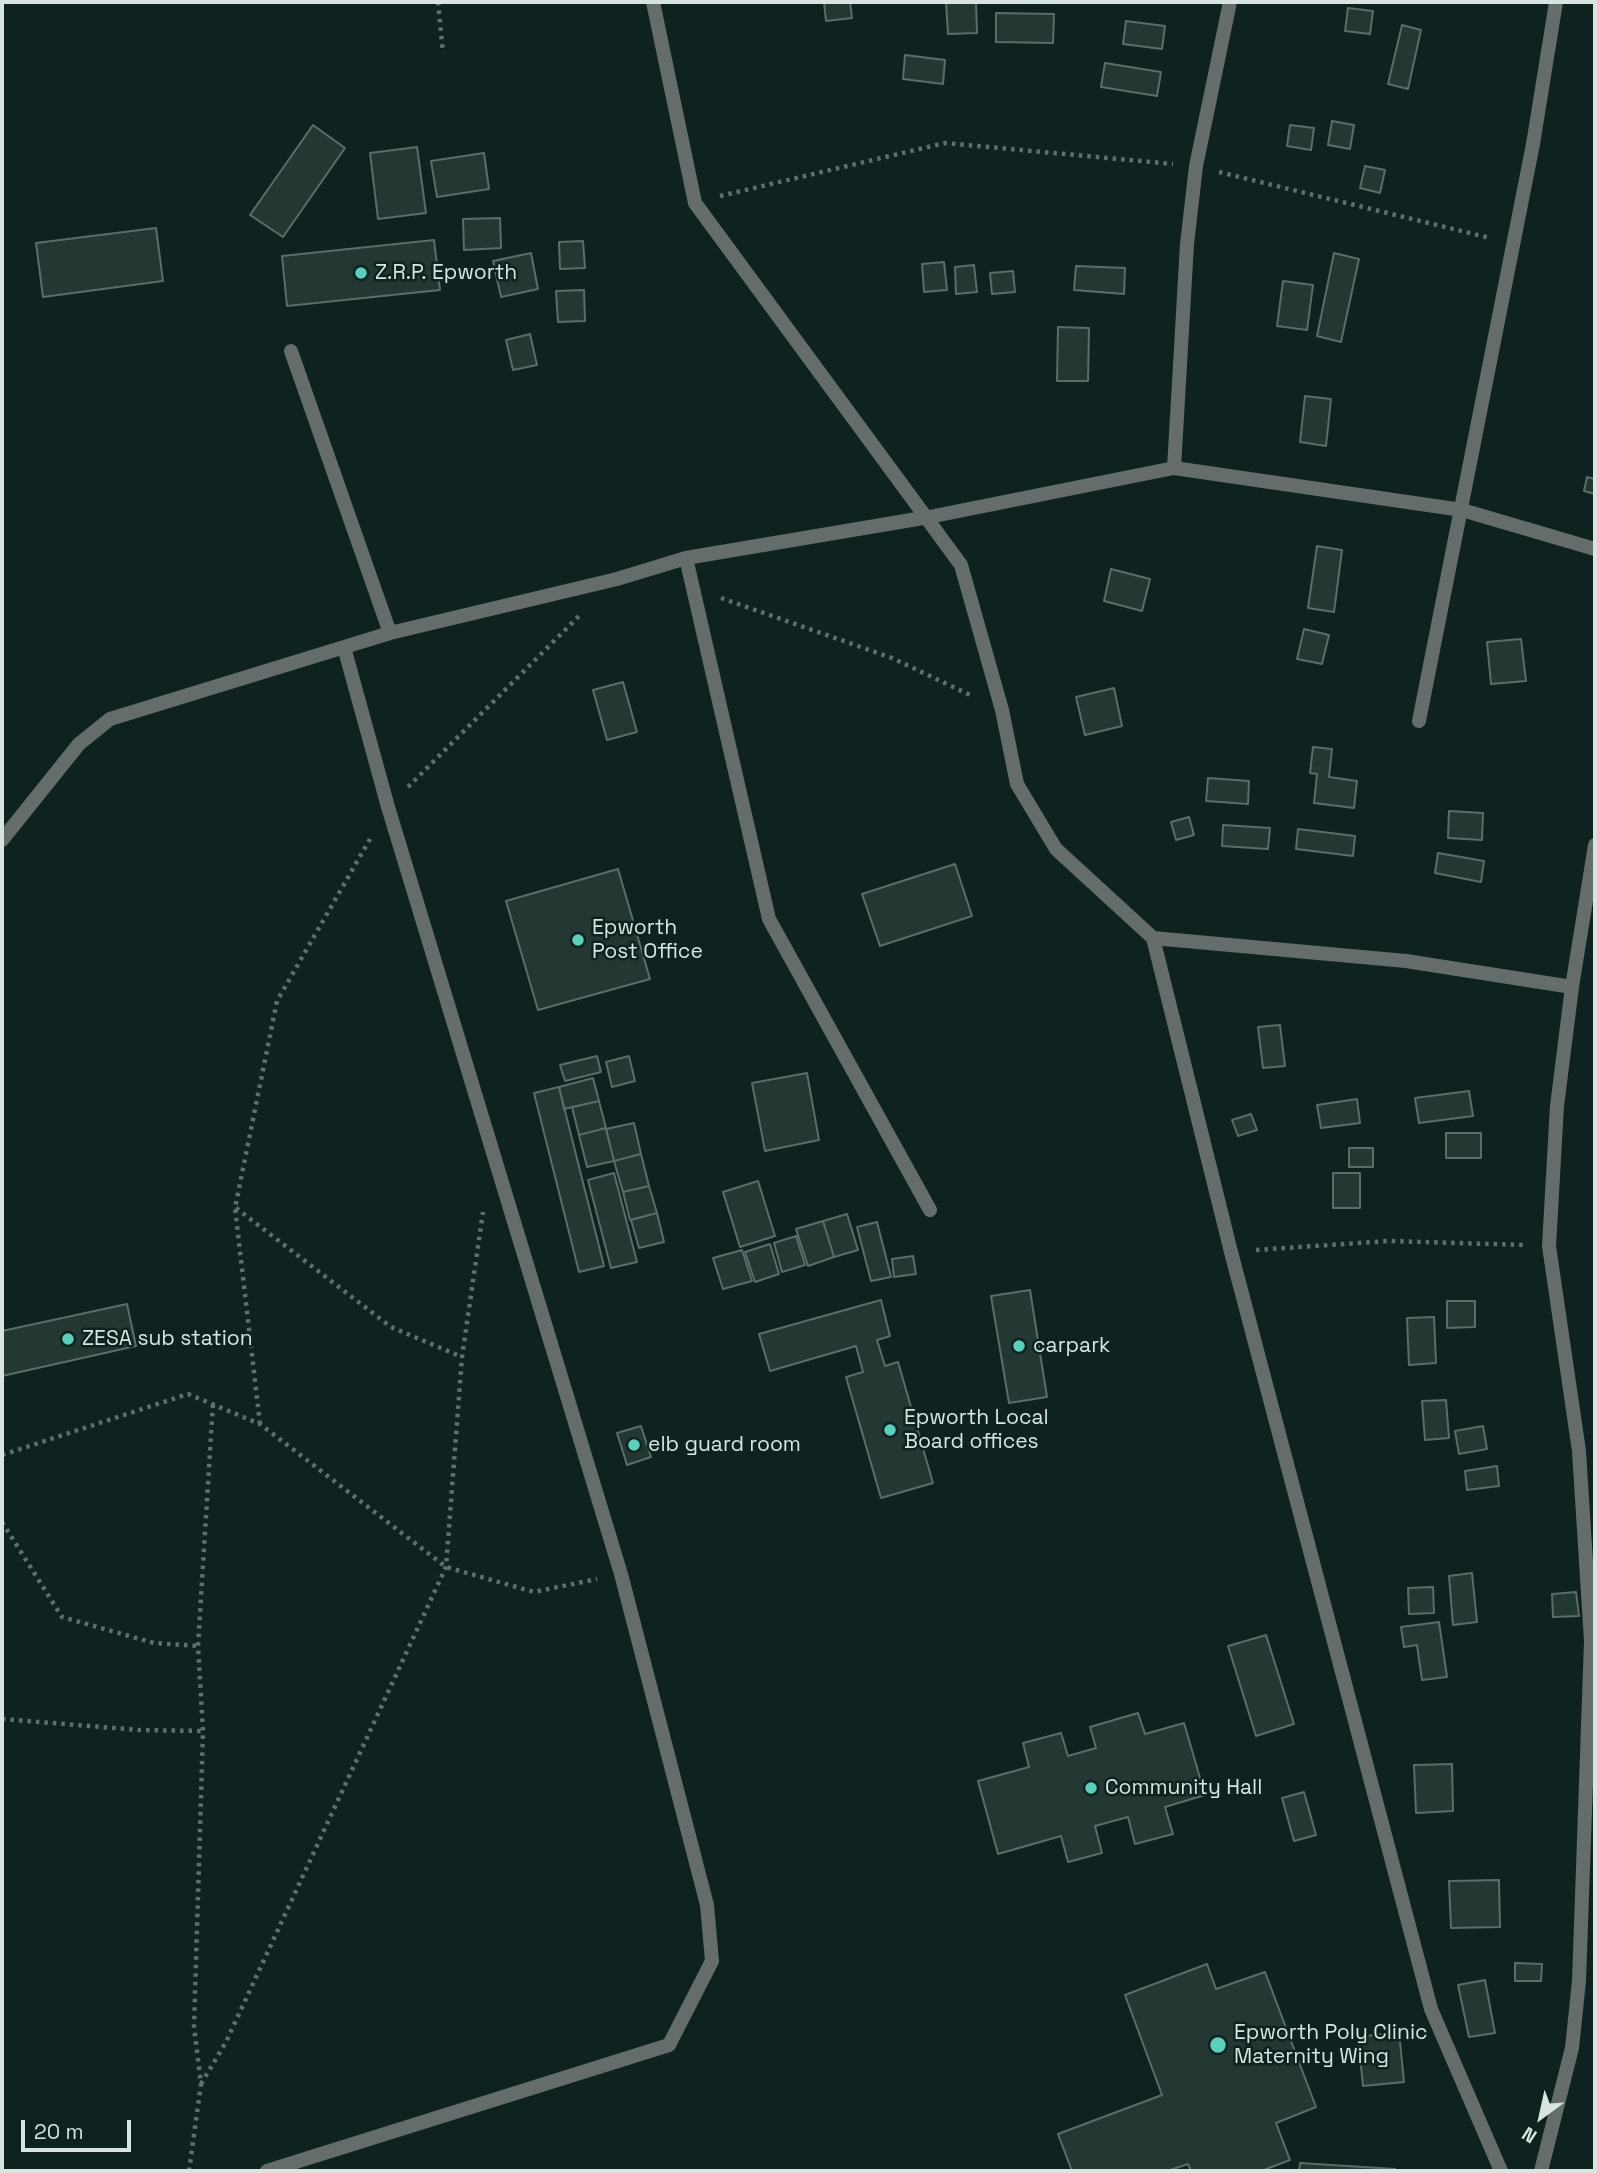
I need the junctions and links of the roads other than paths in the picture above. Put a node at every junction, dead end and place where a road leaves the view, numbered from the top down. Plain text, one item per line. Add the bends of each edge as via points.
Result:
1 (653, 2) edge
2 (1230, 2) edge
3 (1556, 2) edge
4 (291, 351) dead end
5 (1174, 468) junction
6 (1462, 510) junction
7 (929, 517) junction
8 (1595, 549) edge
9 (687, 558) junction
10 (390, 633) junction
11 (344, 646) junction
12 (1419, 721) dead end
13 (2, 840) edge
14 (1595, 845) edge
15 (1153, 938) junction
16 (1572, 987) junction
17 (930, 1210) dead end
18 (1578, 1451) junction
19 (1595, 1452) edge
20 (1590, 1827) edge
21 (267, 2171) edge
22 (1501, 2171) edge
23 (1541, 2171) edge

1 - 7 street via 695,202
2 - 5 street via 1196,166
3 - 6 street
4 - 10 street
5 - 6 street
5 - 7 street
6 - 8 street
6 - 12 street
7 - 9 street
7 - 15 street via 961,565 1002,710 1017,784 1056,849
9 - 10 street
9 - 17 street via 769,919
10 - 11 street
11 - 13 street via 110,719 79,744
11 - 21 street via 388,807 621,1574 708,1905 712,1961 669,2045
14 - 16 street
15 - 16 street via 1406,961
15 - 22 street via 1431,2009
16 - 18 street via 1557,1106 1549,1246
18 - 19 street
18 - 20 street via 1591,1641
20 - 23 street via 1572,2048

